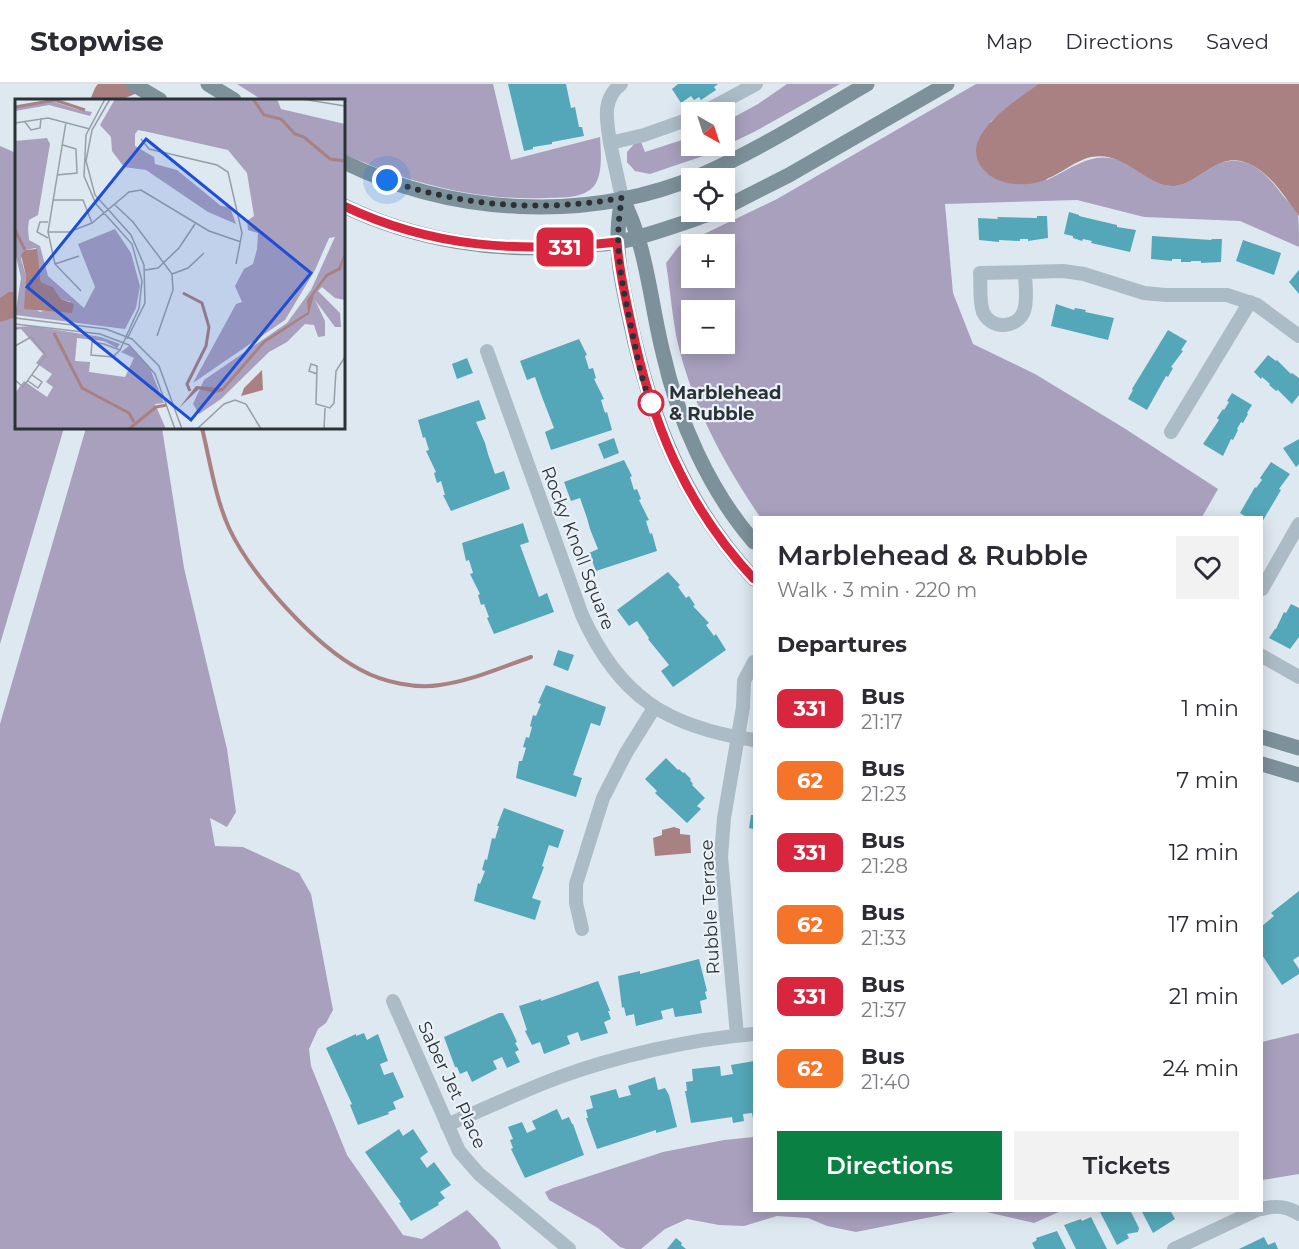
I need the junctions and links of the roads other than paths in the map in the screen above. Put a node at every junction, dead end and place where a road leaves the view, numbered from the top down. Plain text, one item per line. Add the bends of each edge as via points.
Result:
1 (133, 84) edge
2 (208, 84) edge
3 (621, 84) edge
4 (756, 84) edge
5 (867, 84) edge
6 (947, 84) edge
7 (158, 99) edge
8 (232, 99) edge
9 (723, 102) edge
10 (681, 122) edge
11 (610, 142) junction
12 (345, 162) edge
13 (622, 198) junction
14 (735, 203) edge
15 (345, 206) edge
16 (685, 222) edge
17 (639, 237) junction
18 (617, 242) junction
19 (1025, 272) junction
20 (1250, 302) junction
21 (1299, 336) edge
22 (488, 351) dead end
23 (1171, 432) dead end
24 (1299, 524) edge
25 (753, 541) edge
26 (753, 578) edge
27 (1263, 587) edge
28 (1263, 657) edge
29 (753, 664) edge
30 (1299, 677) edge
31 (753, 696) edge
32 (743, 707) junction
33 (654, 708) junction
34 (737, 737) junction
35 (1263, 737) edge
36 (753, 740) edge
37 (1299, 748) edge
38 (1263, 764) edge
39 (1299, 775) edge
40 (582, 929) dead end
41 (393, 1001) dead end
42 (753, 1034) edge
43 (737, 1035) junction
44 (447, 1125) junction
45 (1263, 1209) edge
46 (1253, 1212) edge
47 (1299, 1215) edge
48 (569, 1249) edge
49 (1174, 1249) edge

1 - 7 main road
2 - 8 main road
3 - 11 street via 611,94 605,114
4 - 9 street
5 - 13 main road via 728,162 666,187
6 - 14 main road
10 - 11 street
11 - 13 street
12 - 13 main road via 424,193 461,201 549,207
13 - 17 main road
13 - 18 main road
15 - 18 main road via 400,228 468,244 550,248
16 - 17 main road
17 - 18 main road
17 - 25 main road via 663,353 683,419 714,483
18 - 26 main road via 638,359 660,429 705,516
19 - 19 street via 980,273 982,309 993,323 1010,324 1023,315
19 - 20 street via 1063,271 1144,293 1227,295
20 - 21 street
20 - 23 street
22 - 33 street, Rocky Knoll Square via 591,636 612,669
24 - 27 street
28 - 30 street
29 - 32 street, Rubble Terrace via 744,681
31 - 32 street
32 - 34 street, Rubble Terrace
33 - 34 street, Rocky Knoll Square via 691,726
33 - 40 street via 603,798 576,884
34 - 36 street, Rocky Knoll Square
34 - 43 street, Rubble Terrace via 721,857
35 - 37 main road
38 - 39 main road
41 - 44 street, Saber Jet Place
42 - 43 street
43 - 44 street via 605,1062
44 - 48 street, Saber Jet Place via 459,1151 479,1174
45 - 47 street via 1283,1206
46 - 49 street

